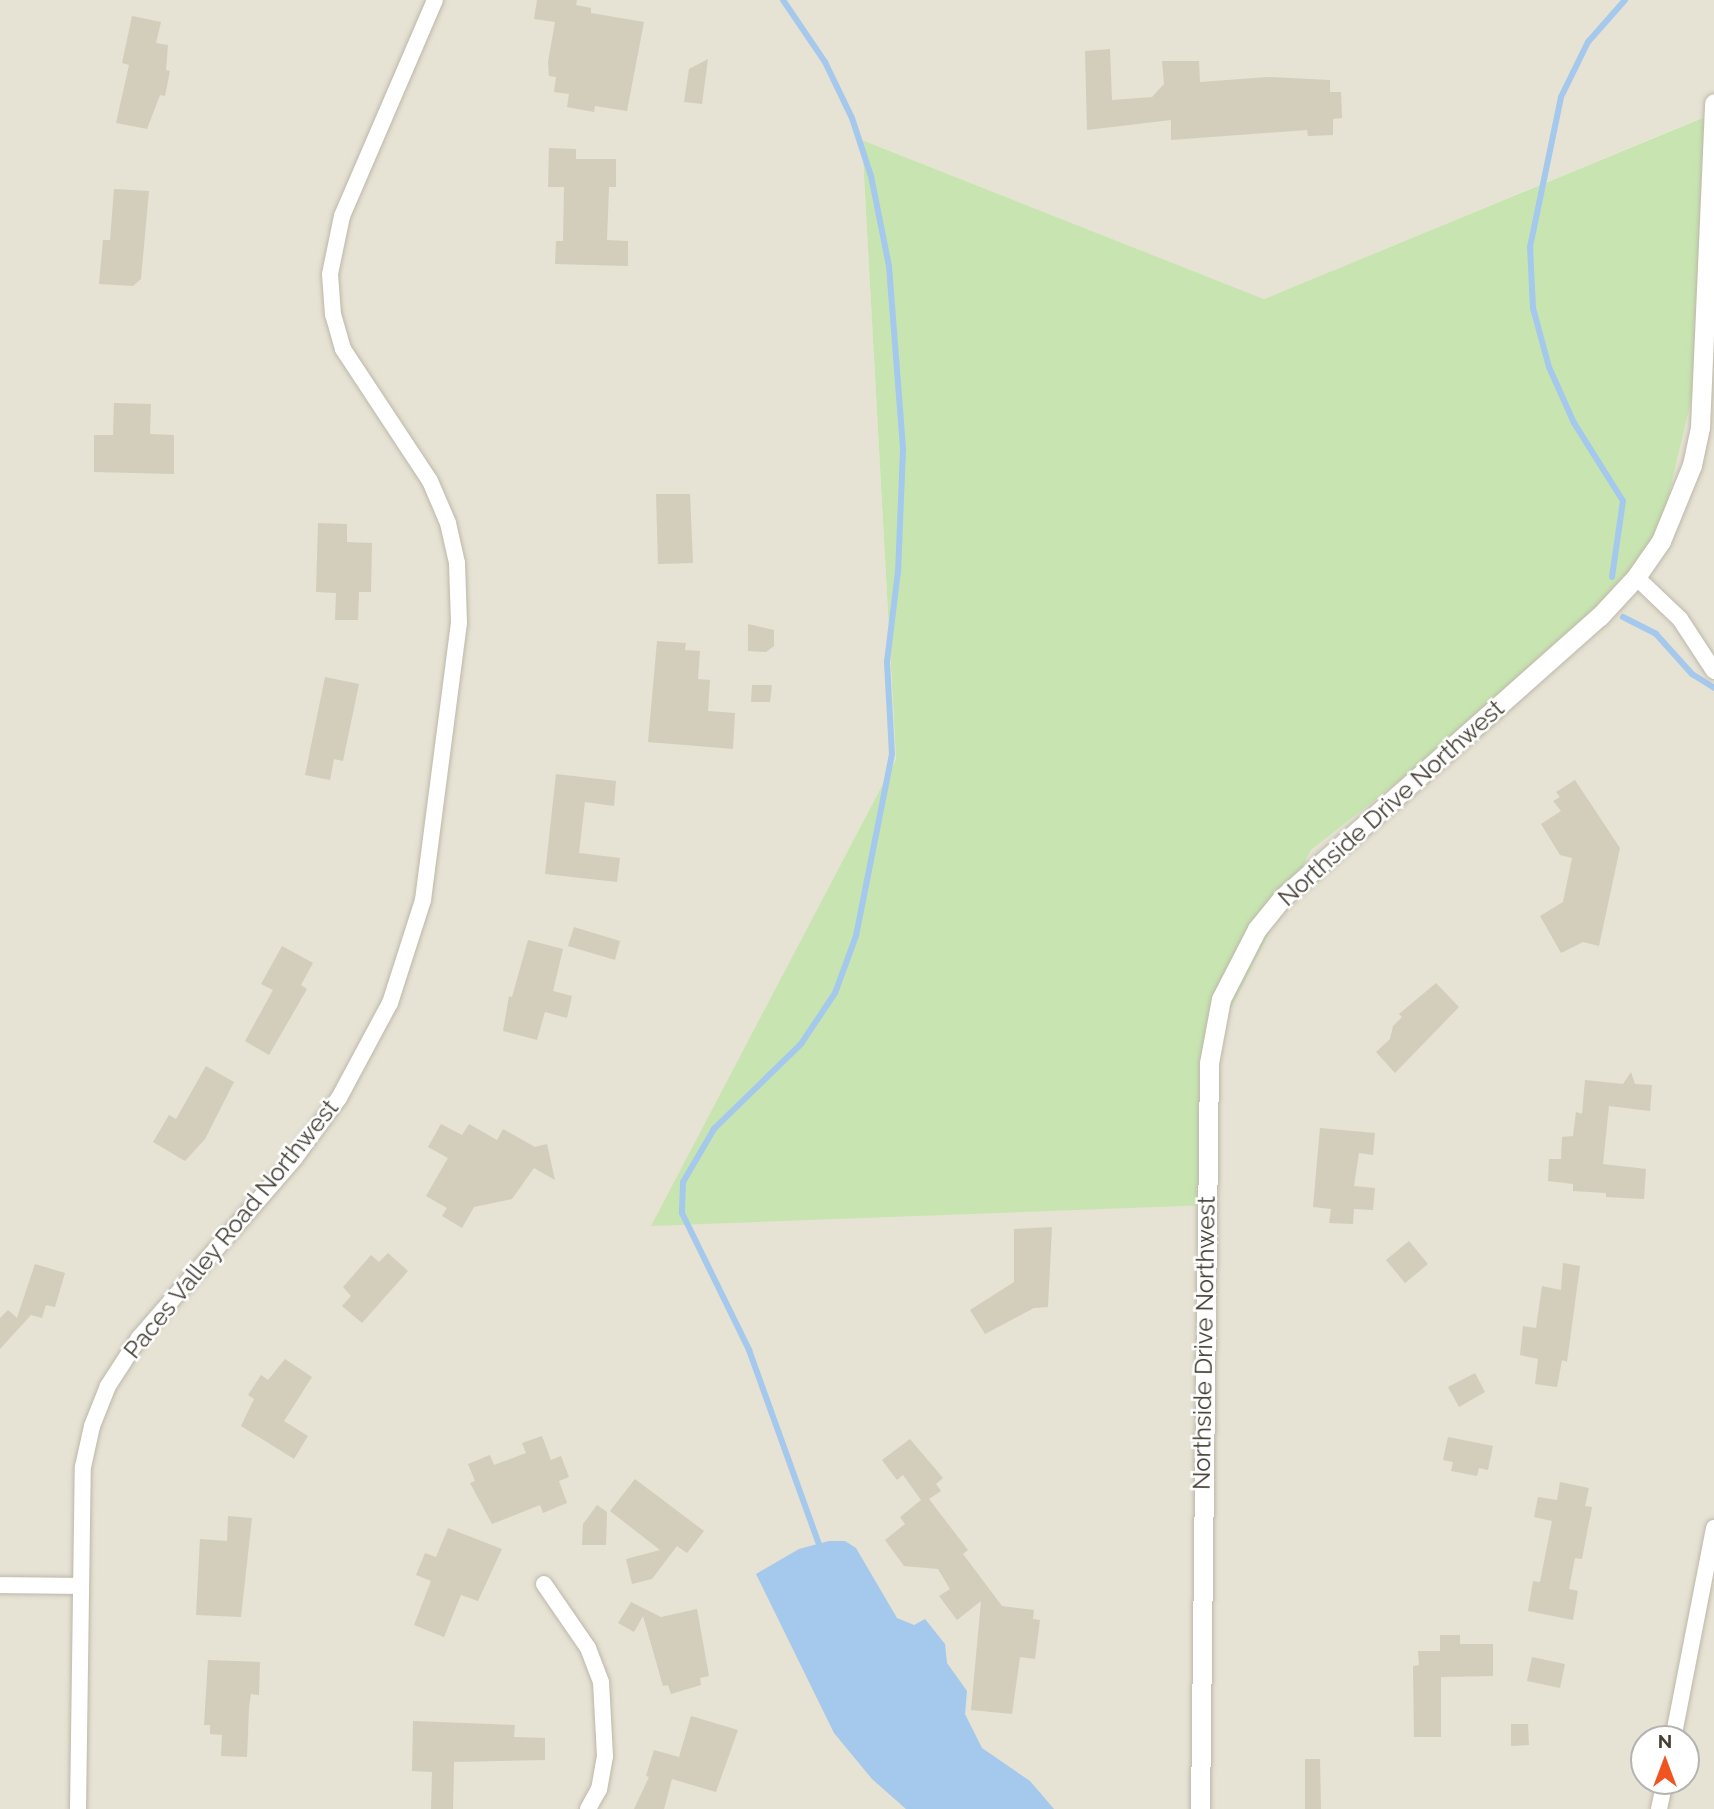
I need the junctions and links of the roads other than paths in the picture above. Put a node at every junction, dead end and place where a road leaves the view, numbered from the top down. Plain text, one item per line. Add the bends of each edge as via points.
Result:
1 (435, 0) edge
2 (1714, 103) edge
3 (1636, 577) junction
4 (1714, 671) edge
5 (1714, 1528) edge
6 (544, 1584) dead end
7 (0, 1585) edge
8 (80, 1586) junction
9 (1676, 1725) edge
10 (78, 1809) edge
11 (588, 1809) edge
12 (1200, 1809) edge

1 - 8 street, Paces Valley Road Northwest via 342,216 330,274 333,315 343,349 430,481 448,523 457,563 458,623 423,900 390,1003 339,1098 294,1159 139,1338 108,1386 83,1467
2 - 3 street, Northside Drive Northwest via 1700,427 1678,506
3 - 4 street via 1681,620
3 - 12 street, Northside Drive Northwest via 1599,617 1282,898 1257,929 1221,999 1212,1031 1208,1089
5 - 9 street
6 - 11 street via 588,1648 601,1682 604,1756 598,1789
7 - 8 street
8 - 10 street, Paces Valley Road Northwest

